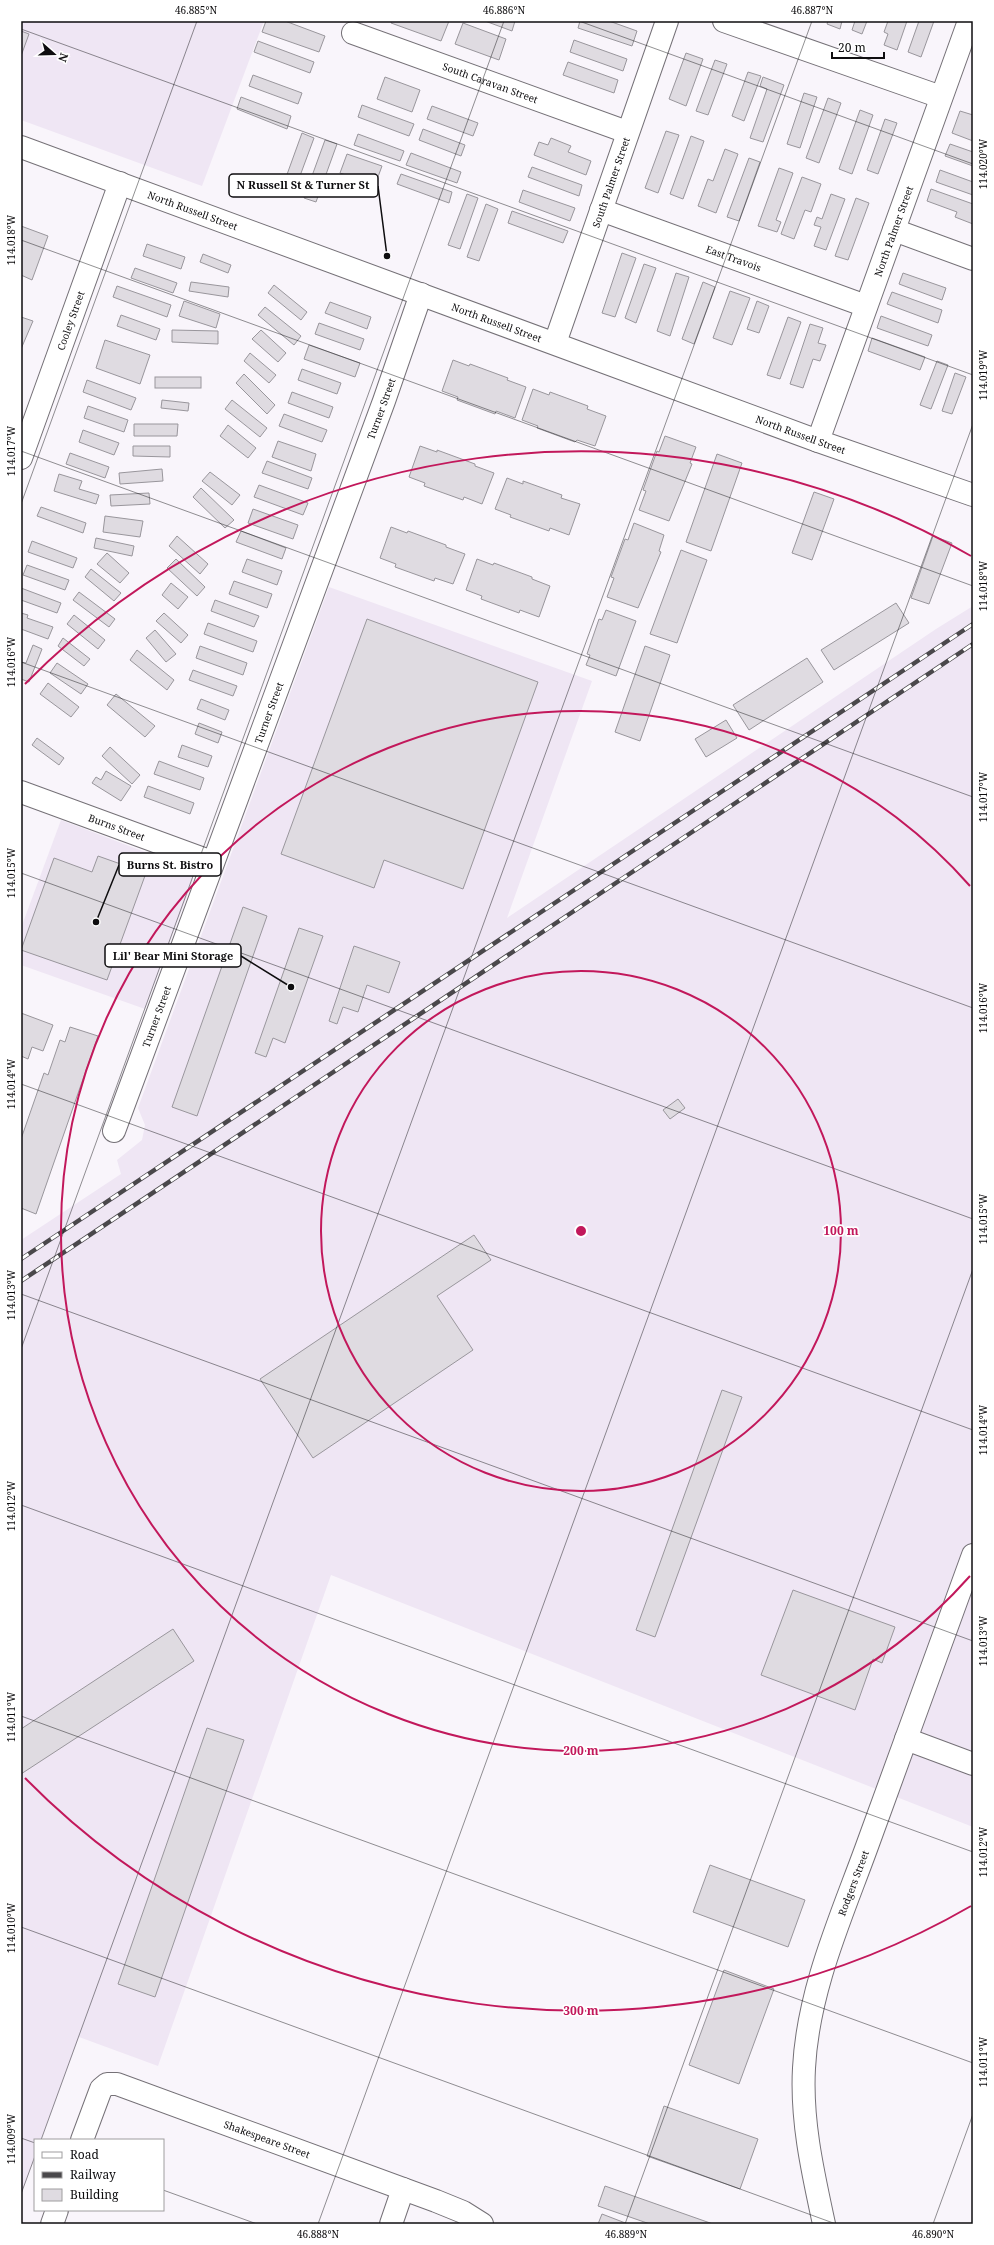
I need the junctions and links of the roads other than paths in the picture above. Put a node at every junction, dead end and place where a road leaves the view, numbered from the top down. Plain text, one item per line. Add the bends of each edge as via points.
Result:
1 (666, 21) edge
2 (724, 21) edge
3 (969, 21) edge
4 (353, 33) dead end
5 (941, 97) junction
6 (627, 132) junction
7 (21, 147) edge
8 (120, 184) junction
9 (601, 210) junction
10 (894, 230) junction
11 (973, 259) edge
12 (422, 294) junction
13 (866, 306) junction
14 (555, 343) junction
15 (818, 441) junction
16 (21, 458) edge
17 (973, 495) edge
18 (21, 792) edge
19 (212, 862) junction
20 (114, 1131) dead end
21 (973, 1555) edge
22 (906, 1739) junction
23 (973, 1764) edge
24 (82, 2139) edge
25 (403, 2189) junction
26 (57, 2211) edge
27 (52, 2224) edge
28 (391, 2224) edge
29 (482, 2224) edge
30 (824, 2224) edge

1 - 6 street, South Palmer Street
2 - 5 street
3 - 5 street, North Palmer Street
4 - 6 street, South Caravan Street
5 - 10 street, North Palmer Street
6 - 9 street, South Palmer Street
7 - 8 street, North Russell Street
8 - 12 street, North Russell Street
8 - 16 street, Cooley Street
9 - 13 street, East Travois
9 - 14 street, South Palmer Street
10 - 11 street
10 - 13 street, North Palmer Street
12 - 14 street, North Russell Street
12 - 19 street, Turner Street
13 - 15 street, North Palmer Street
14 - 15 street, North Russell Street
15 - 17 street, North Russell Street
18 - 19 street, Burns Street
19 - 20 street, Turner Street
21 - 22 street, Rodgers Street
22 - 23 street
22 - 30 street, Rodgers Street via 820,1977 811,2010 804,2067 806,2134
24 - 25 street, Shakespeare Street via 102,2089 107,2084 117,2084
25 - 28 street
25 - 29 street, Shakespeare Street via 463,2212
26 - 27 street

